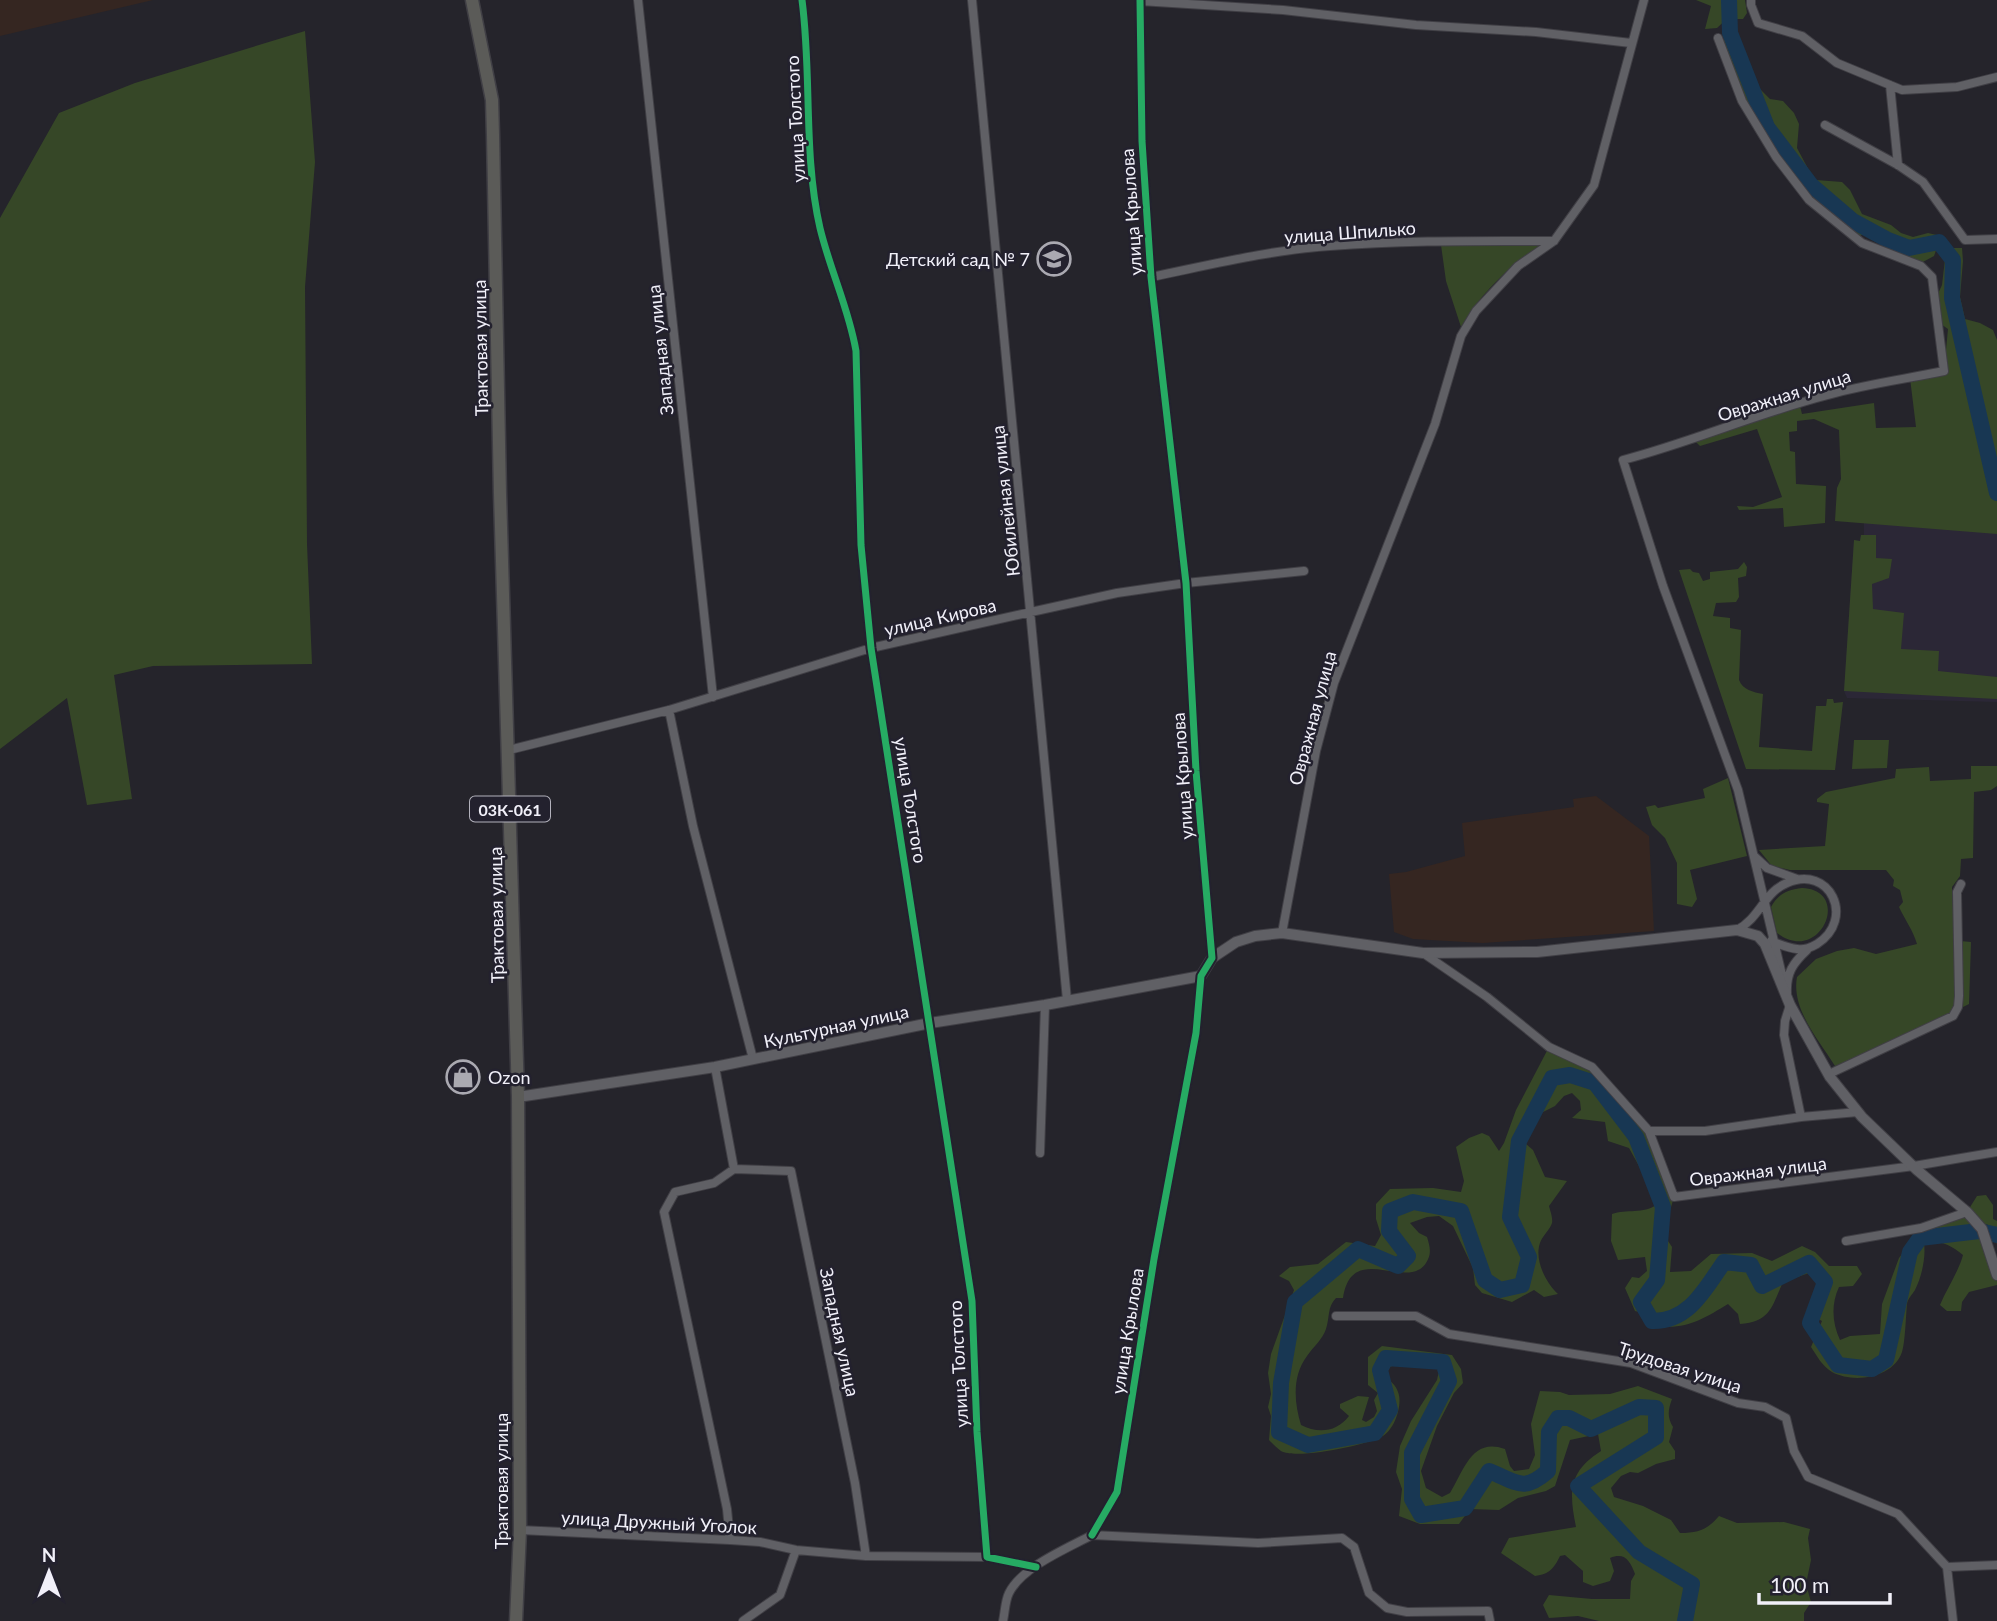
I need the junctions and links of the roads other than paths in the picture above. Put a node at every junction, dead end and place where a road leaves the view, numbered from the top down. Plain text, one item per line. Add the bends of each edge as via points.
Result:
1 (472, 0) edge
2 (638, 0) edge
3 (802, 0) edge
4 (972, 0) edge
5 (1644, 0) edge
6 (1751, 0) edge
7 (1140, 1) edge
8 (1718, 38) dead end
9 (1632, 43) junction
10 (1997, 77) edge
11 (1890, 85) junction
12 (1825, 125) dead end
13 (1898, 165) junction
14 (1997, 239) edge
15 (1554, 241) junction
16 (1151, 276) junction
17 (1304, 571) dead end
18 (1186, 583) junction
19 (1031, 612) junction
20 (871, 648) junction
21 (713, 697) junction
22 (669, 710) junction
23 (509, 750) junction
24 (1752, 854) junction
25 (1801, 879) junction
26 (1961, 884) dead end
27 (1765, 902) junction
28 (1737, 930) junction
29 (1282, 933) junction
30 (1758, 936) junction
31 (1773, 942) junction
32 (1807, 949) junction
33 (1423, 953) junction
34 (1212, 958) junction
35 (1201, 976) junction
36 (1067, 1000) junction
37 (1789, 1002) junction
38 (1045, 1005) junction
39 (930, 1023) junction
40 (753, 1059) junction
41 (715, 1067) junction
42 (1829, 1074) junction
43 (518, 1097) junction
44 (1858, 1112) junction
45 (1801, 1117) junction
46 (1649, 1131) junction
47 (1997, 1152) edge
48 (1040, 1153) dead end
49 (1914, 1166) junction
50 (734, 1169) junction
51 (1967, 1212) junction
52 (1846, 1241) dead end
53 (1997, 1275) edge
54 (1336, 1316) dead end
55 (520, 1530) junction
56 (1092, 1535) junction
57 (730, 1540) junction
58 (796, 1550) junction
59 (866, 1556) junction
60 (987, 1557) junction
61 (1997, 1565) edge
62 (1036, 1567) junction
63 (1947, 1567) junction
64 (1408, 1617) edge
65 (516, 1621) edge
66 (743, 1621) edge
67 (1003, 1621) edge
68 (1490, 1621) edge
69 (1953, 1621) edge

1 - 23 main road, Трактовая улица / 03К-061 via 492,100
2 - 21 street, Западная улица
3 - 20 street, улица Толстого via 813,180 821,229 856,351 861,545
4 - 19 street, Юбилейная улица
5 - 9 street, Овражная улица
6 - 11 street via 1758,23 1802,36 1837,63
7 - 9 street
7 - 16 street, улица Крылова via 1142,141
8 - 24 street, Овражная улица via 1742,101 1776,157 1810,200 1862,243 1921,266 1933,277 1944,371 1829,394 1623,460 1647,541 1738,790
9 - 15 street, Овражная улица via 1594,185
10 - 11 street via 1957,87 1902,90
11 - 13 street
12 - 13 street
13 - 14 street via 1923,182 1965,240
15 - 16 street, улица Шпилько via 1328,246
15 - 29 street, Овражная улица via 1518,267 1475,311 1461,336 1435,424 1334,683 1316,751
16 - 18 street, улица Крылова
17 - 18 street, улица Кирова
18 - 19 street, улица Кирова
18 - 34 street, улица Крылова
19 - 20 street, улица Кирова
19 - 36 street, Юбилейная улица
20 - 21 street, улица Кирова
20 - 39 street, улица Толстого
21 - 22 street, улица Кирова
22 - 23 street, улица Кирова
22 - 40 street via 693,826
23 - 43 main road, Трактовая улица / 03К-061
24 - 25 street via 1767,868
24 - 27 street
25 - 27 street via 1780,886
25 - 32 street via 1825,886 1836,906 1833,929
26 - 42 street via 1956,892 1959,996 1953,1016
27 - 28 street via 1755,917
27 - 31 street
28 - 30 street
28 - 33 street, Овражная улица via 1537,952
29 - 33 street, Овражная улица
29 - 34 street, Овражная улица via 1236,942
30 - 31 street
30 - 37 street via 1769,951
31 - 32 street
31 - 37 street
32 - 37 street via 1788,974
33 - 46 street, Овражная улица via 1549,1047 1592,1067
34 - 35 street, улица Крылова
35 - 36 street, Культурная улица
35 - 56 street, улица Крылова via 1196,1033 1117,1492
36 - 38 street, Культурная улица
37 - 42 street
37 - 45 street via 1784,1035
38 - 39 street, Культурная улица
38 - 48 street
39 - 40 street, Культурная улица
39 - 60 street, улица Толстого via 972,1301
40 - 41 street, Культурная улица
41 - 43 street, Культурная улица
41 - 50 street
42 - 44 street
43 - 55 main road, Трактовая улица / 03К-061
44 - 45 street
44 - 49 street
45 - 46 street via 1705,1131
46 - 49 street, Овражная улица via 1674,1198
47 - 49 street, Овражная улица
49 - 51 street
50 - 57 street via 714,1184 675,1192 664,1212
50 - 59 street, Западная улица via 791,1171
51 - 52 street via 1921,1228
51 - 53 street via 1982,1229
54 - 63 street, Трудовая улица via 1416,1316 1449,1334 1631,1363 1738,1403 1765,1407 1786,1418 1794,1451 1808,1477 1898,1514
55 - 57 street, улица Дружный Уголок
55 - 65 main road, Трактовая улица / 03К-061
56 - 62 street
56 - 64 street via 1258,1544 1342,1538 1354,1547 1369,1593
57 - 58 street, улица Дружный Уголок
58 - 59 street, улица Дружный Уголок
58 - 66 street via 780,1595
59 - 60 street, улица Дружный Уголок
60 - 62 street
61 - 63 street
62 - 67 street via 1017,1580 1007,1596
63 - 69 street
64 - 68 street via 1488,1611

